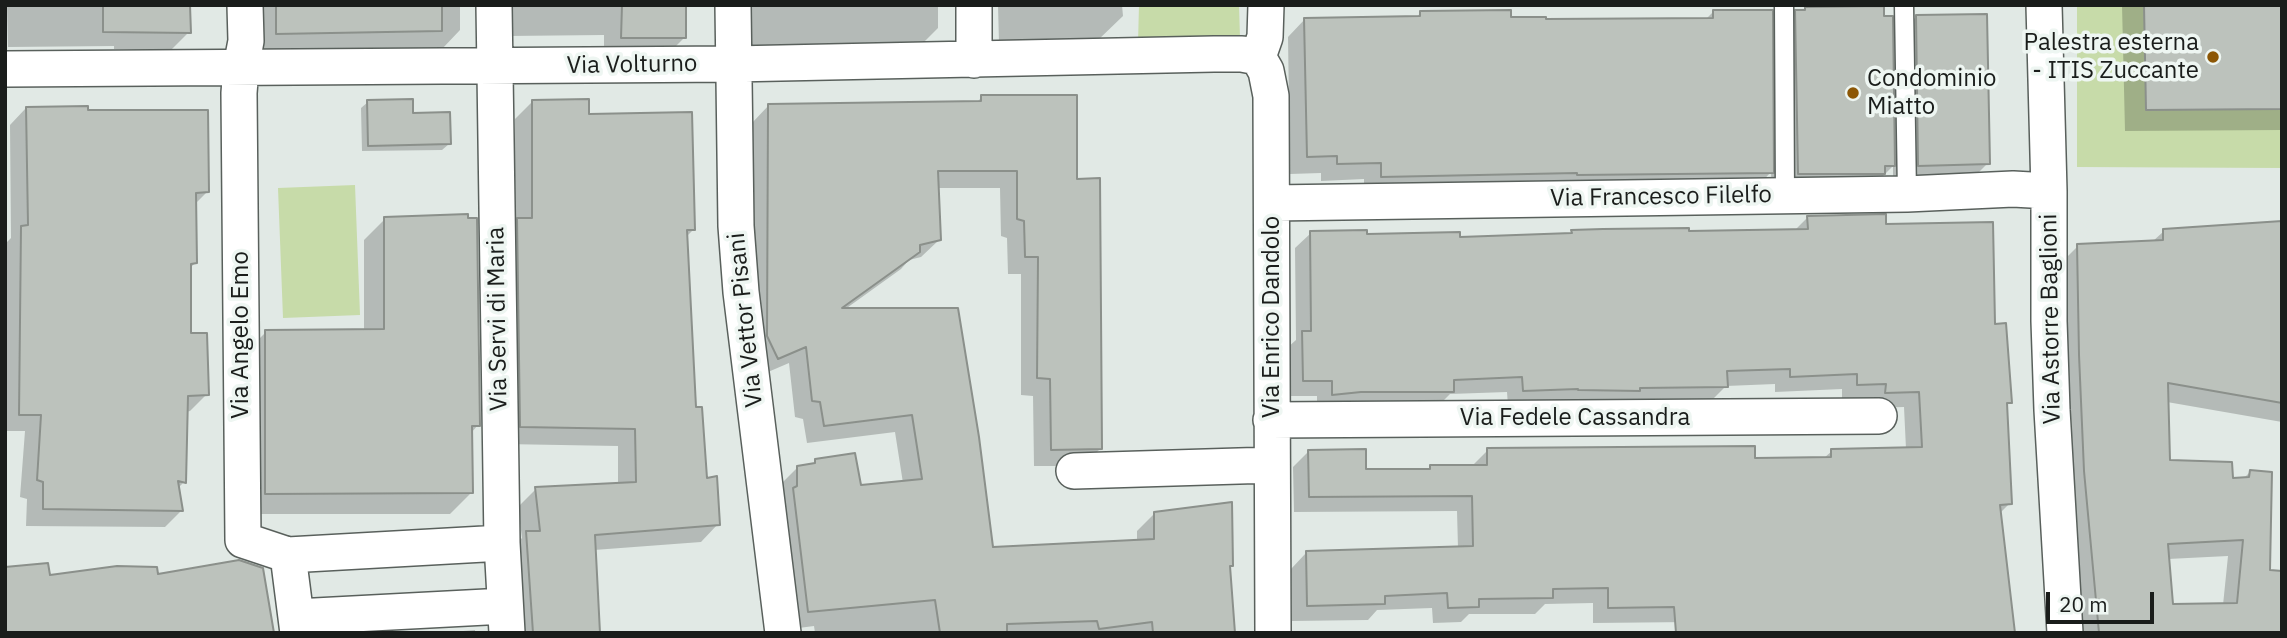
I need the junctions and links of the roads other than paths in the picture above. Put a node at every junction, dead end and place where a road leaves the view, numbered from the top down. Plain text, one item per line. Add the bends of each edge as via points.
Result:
1 (245, 5) edge
2 (494, 5) edge
3 (733, 5) edge
4 (974, 5) edge
5 (1266, 5) edge
6 (1784, 5) edge
7 (1904, 5) edge
8 (2044, 5) edge
9 (1258, 58) junction
10 (974, 60) junction
11 (733, 64) junction
12 (495, 66) junction
13 (241, 67) junction
14 (5, 69) edge
15 (2049, 191) junction
16 (1907, 194) junction
17 (1785, 196) junction
18 (1272, 203) junction
19 (1879, 416) dead end
20 (1271, 420) junction
21 (1272, 465) junction
22 (1074, 471) dead end
23 (502, 543) junction
24 (288, 555) junction
25 (506, 619) edge
26 (297, 625) edge
27 (783, 633) edge
28 (1273, 633) edge
29 (2065, 633) edge

1 - 13 street, Via Angelo Emo
2 - 12 street, Via Servi di Maria
3 - 11 street, Via Vettor Pisani
4 - 10 street
5 - 9 street via 1265,37
6 - 17 lane
7 - 16 lane
8 - 15 street, Via Astorre Baglioni
9 - 10 street, Via Volturno via 1214,54
9 - 18 street, Via Enrico Dandolo via 1271,96
10 - 11 street, Via Volturno
11 - 12 street, Via Volturno
11 - 27 street, Via Vettor Pisani via 741,292
12 - 13 street, Via Volturno
12 - 23 street, Via Servi di Maria
13 - 14 street, Via Volturno
13 - 24 street, Via Angelo Emo via 243,540
15 - 16 street, Via Francesco Filelfo
15 - 29 street, Via Astorre Baglioni via 2052,410
16 - 17 street, Via Francesco Filelfo
17 - 18 street, Via Francesco Filelfo
18 - 20 street, Via Enrico Dandolo
19 - 20 street, Via Fedele Cassandra
20 - 21 street, Via Enrico Dandolo
21 - 22 street
21 - 28 street, Via Enrico Dandolo
23 - 24 street
23 - 25 street, Via Servi di Maria
24 - 26 street
25 - 26 street

